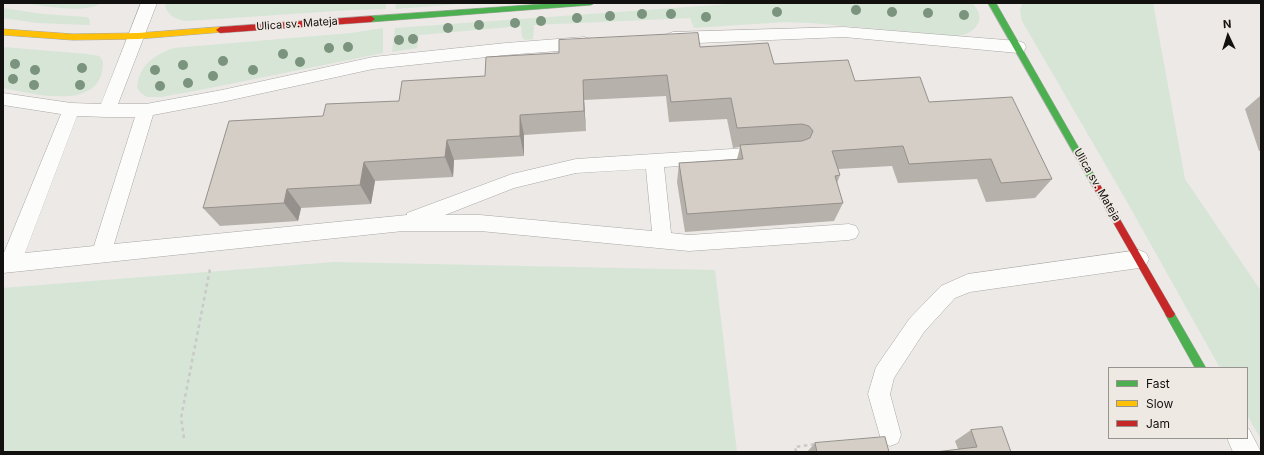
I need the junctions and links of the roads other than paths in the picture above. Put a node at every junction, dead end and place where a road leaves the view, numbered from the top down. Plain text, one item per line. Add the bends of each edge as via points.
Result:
1 (149, 3) edge
2 (591, 3) edge
3 (992, 3) edge
4 (3, 32) edge
5 (138, 36) junction
6 (659, 39) edge
7 (596, 42) edge
8 (1018, 47) junction
9 (3, 99) edge
10 (71, 109) junction
11 (146, 110) junction
12 (107, 111) junction
13 (780, 153) edge
14 (654, 161) junction
15 (403, 223) junction
16 (849, 232) dead end
17 (662, 240) junction
18 (101, 255) junction
19 (1139, 259) junction
20 (7, 264) edge
21 (1200, 367) edge
22 (890, 435) dead end
23 (1241, 439) edge
24 (1248, 452) edge

1 - 5 lane
2 - 5 street, Ulica sv. Mateja
3 - 8 street, Ulica sv. Mateja
4 - 5 street, Ulica sv. Mateja via 73,37
5 - 12 lane
6 - 8 lane via 844,32
7 - 11 lane via 386,61
8 - 19 street, Ulica sv. Mateja
9 - 10 lane
10 - 12 lane
10 - 20 lane
11 - 12 lane
11 - 18 lane
13 - 14 lane
14 - 15 lane via 576,166 512,181
14 - 17 lane
15 - 17 lane via 480,223
15 - 18 lane
16 - 17 lane via 689,243
18 - 20 lane
19 - 21 street, Ulica sv. Mateja
19 - 22 lane via 968,283 948,292 917,325 884,374 879,394
23 - 24 street

